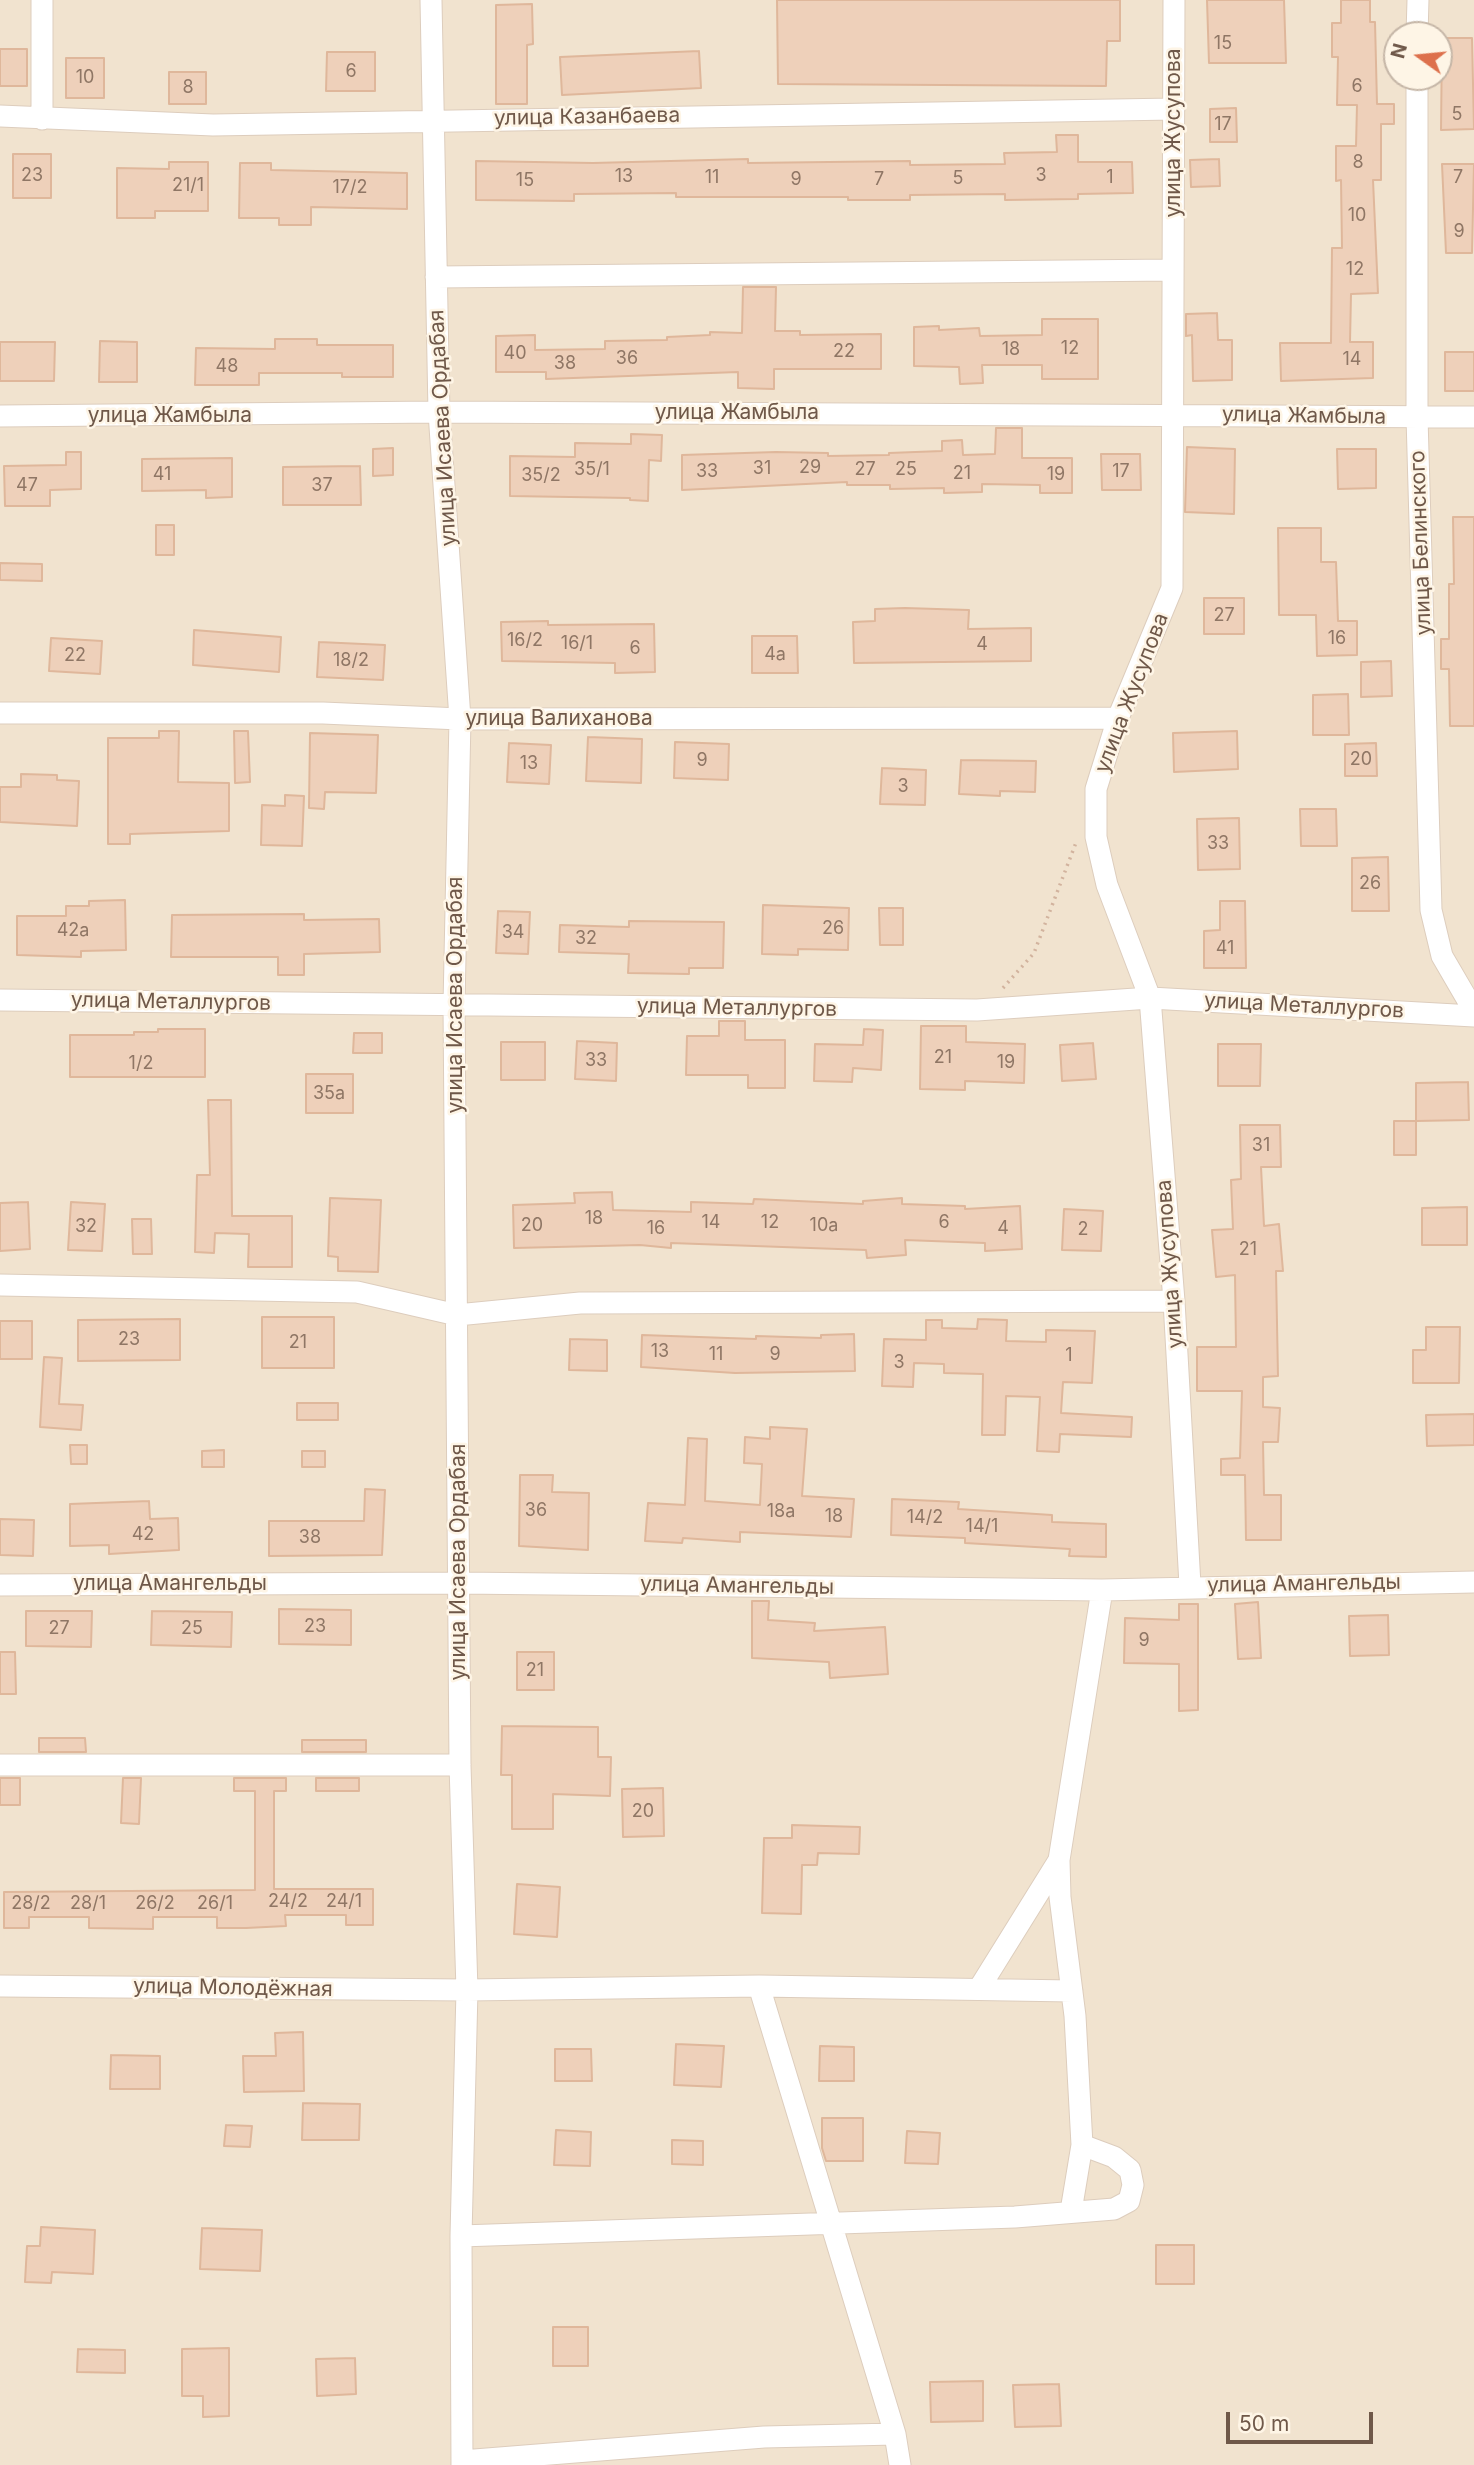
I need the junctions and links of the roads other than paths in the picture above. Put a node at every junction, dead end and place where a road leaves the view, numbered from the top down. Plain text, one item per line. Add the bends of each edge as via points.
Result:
1 (42, 0) edge
2 (431, 0) edge
3 (1174, 0) edge
4 (1418, 0) edge
5 (1418, 21) edge
6 (1418, 91) edge
7 (1174, 109) junction
8 (0, 116) edge
9 (42, 119) junction
10 (432, 119) junction
11 (1173, 270) junction
12 (436, 276) junction
13 (439, 412) junction
14 (1172, 414) junction
15 (0, 416) edge
16 (1417, 417) junction
17 (1474, 417) edge
18 (0, 713) edge
19 (1118, 718) junction
20 (460, 719) junction
21 (1150, 998) junction
22 (0, 1000) edge
23 (454, 1005) junction
24 (1472, 1009) edge
25 (0, 1285) edge
26 (1174, 1301) junction
27 (457, 1315) junction
28 (1474, 1582) edge
29 (460, 1583) junction
30 (0, 1585) edge
31 (1190, 1585) junction
32 (1101, 1590) junction
33 (0, 1765) edge
34 (460, 1765) junction
35 (1059, 1860) junction
36 (0, 1986) edge
37 (759, 1986) junction
38 (980, 1987) junction
39 (467, 1990) junction
40 (1072, 1991) junction
41 (1082, 2144) junction
42 (1071, 2211) junction
43 (828, 2222) junction
44 (461, 2236) junction
45 (895, 2434) junction
46 (462, 2463) edge
47 (900, 2465) edge

1 - 9 street
2 - 10 street, улица Исаева Ордабая
3 - 7 street, улица Жусупова
4 - 5 street
6 - 16 street, улица Белинского
7 - 10 street, улица Казанбаева
7 - 11 street, улица Жусупова
8 - 9 street, улица Казанбаева
9 - 10 street, улица Казанбаева via 213,125
10 - 12 street, улица Исаева Ордабая
11 - 12 street
11 - 14 street, улица Жусупова
12 - 13 street, улица Исаева Ордабая
13 - 14 street, улица Жамбыла
13 - 15 street, улица Жамбыла
13 - 20 street, улица Исаева Ордабая
14 - 16 street, улица Жамбыла
14 - 19 street, улица Жусупова via 1172,588
16 - 17 street, улица Жамбыла
16 - 24 street, улица Белинского via 1431,910 1442,956
18 - 20 street, улица Валиханова via 323,713
19 - 20 street, улица Валиханова
19 - 21 street, улица Жусупова via 1096,789 1096,837 1107,885
20 - 23 street, улица Исаева Ордабая
21 - 23 street, улица Металлургов via 977,1010
21 - 24 street, улица Металлургов
21 - 26 street, улица Жусупова
22 - 23 street, улица Металлургов
23 - 27 street, улица Исаева Ордабая
25 - 27 street via 357,1292
26 - 27 street via 580,1303
26 - 31 street, улица Жусупова
27 - 29 street, улица Исаева Ордабая
28 - 31 street, улица Амангельды
29 - 30 street, улица Амангельды
29 - 32 street, улица Амангельды
29 - 34 street, улица Исаева Ордабая
31 - 32 street, улица Амангельды
32 - 35 street
33 - 34 street
34 - 39 street, улица Исаева Ордабая
35 - 38 street
35 - 40 street
36 - 39 street, улица Молодёжная
37 - 38 street, улица Молодёжная
37 - 39 street, улица Молодёжная
37 - 43 street
38 - 40 street, улица Молодёжная
39 - 44 street, улица Исаева Ордабая
40 - 41 street
41 - 42 street
41 - 42 street via 1122,2163 1130,2170 1133,2185 1129,2201 1114,2209
42 - 43 street
43 - 44 street
43 - 45 street
44 - 46 street, улица Исаева Ордабая
45 - 46 street via 764,2437
45 - 47 street

